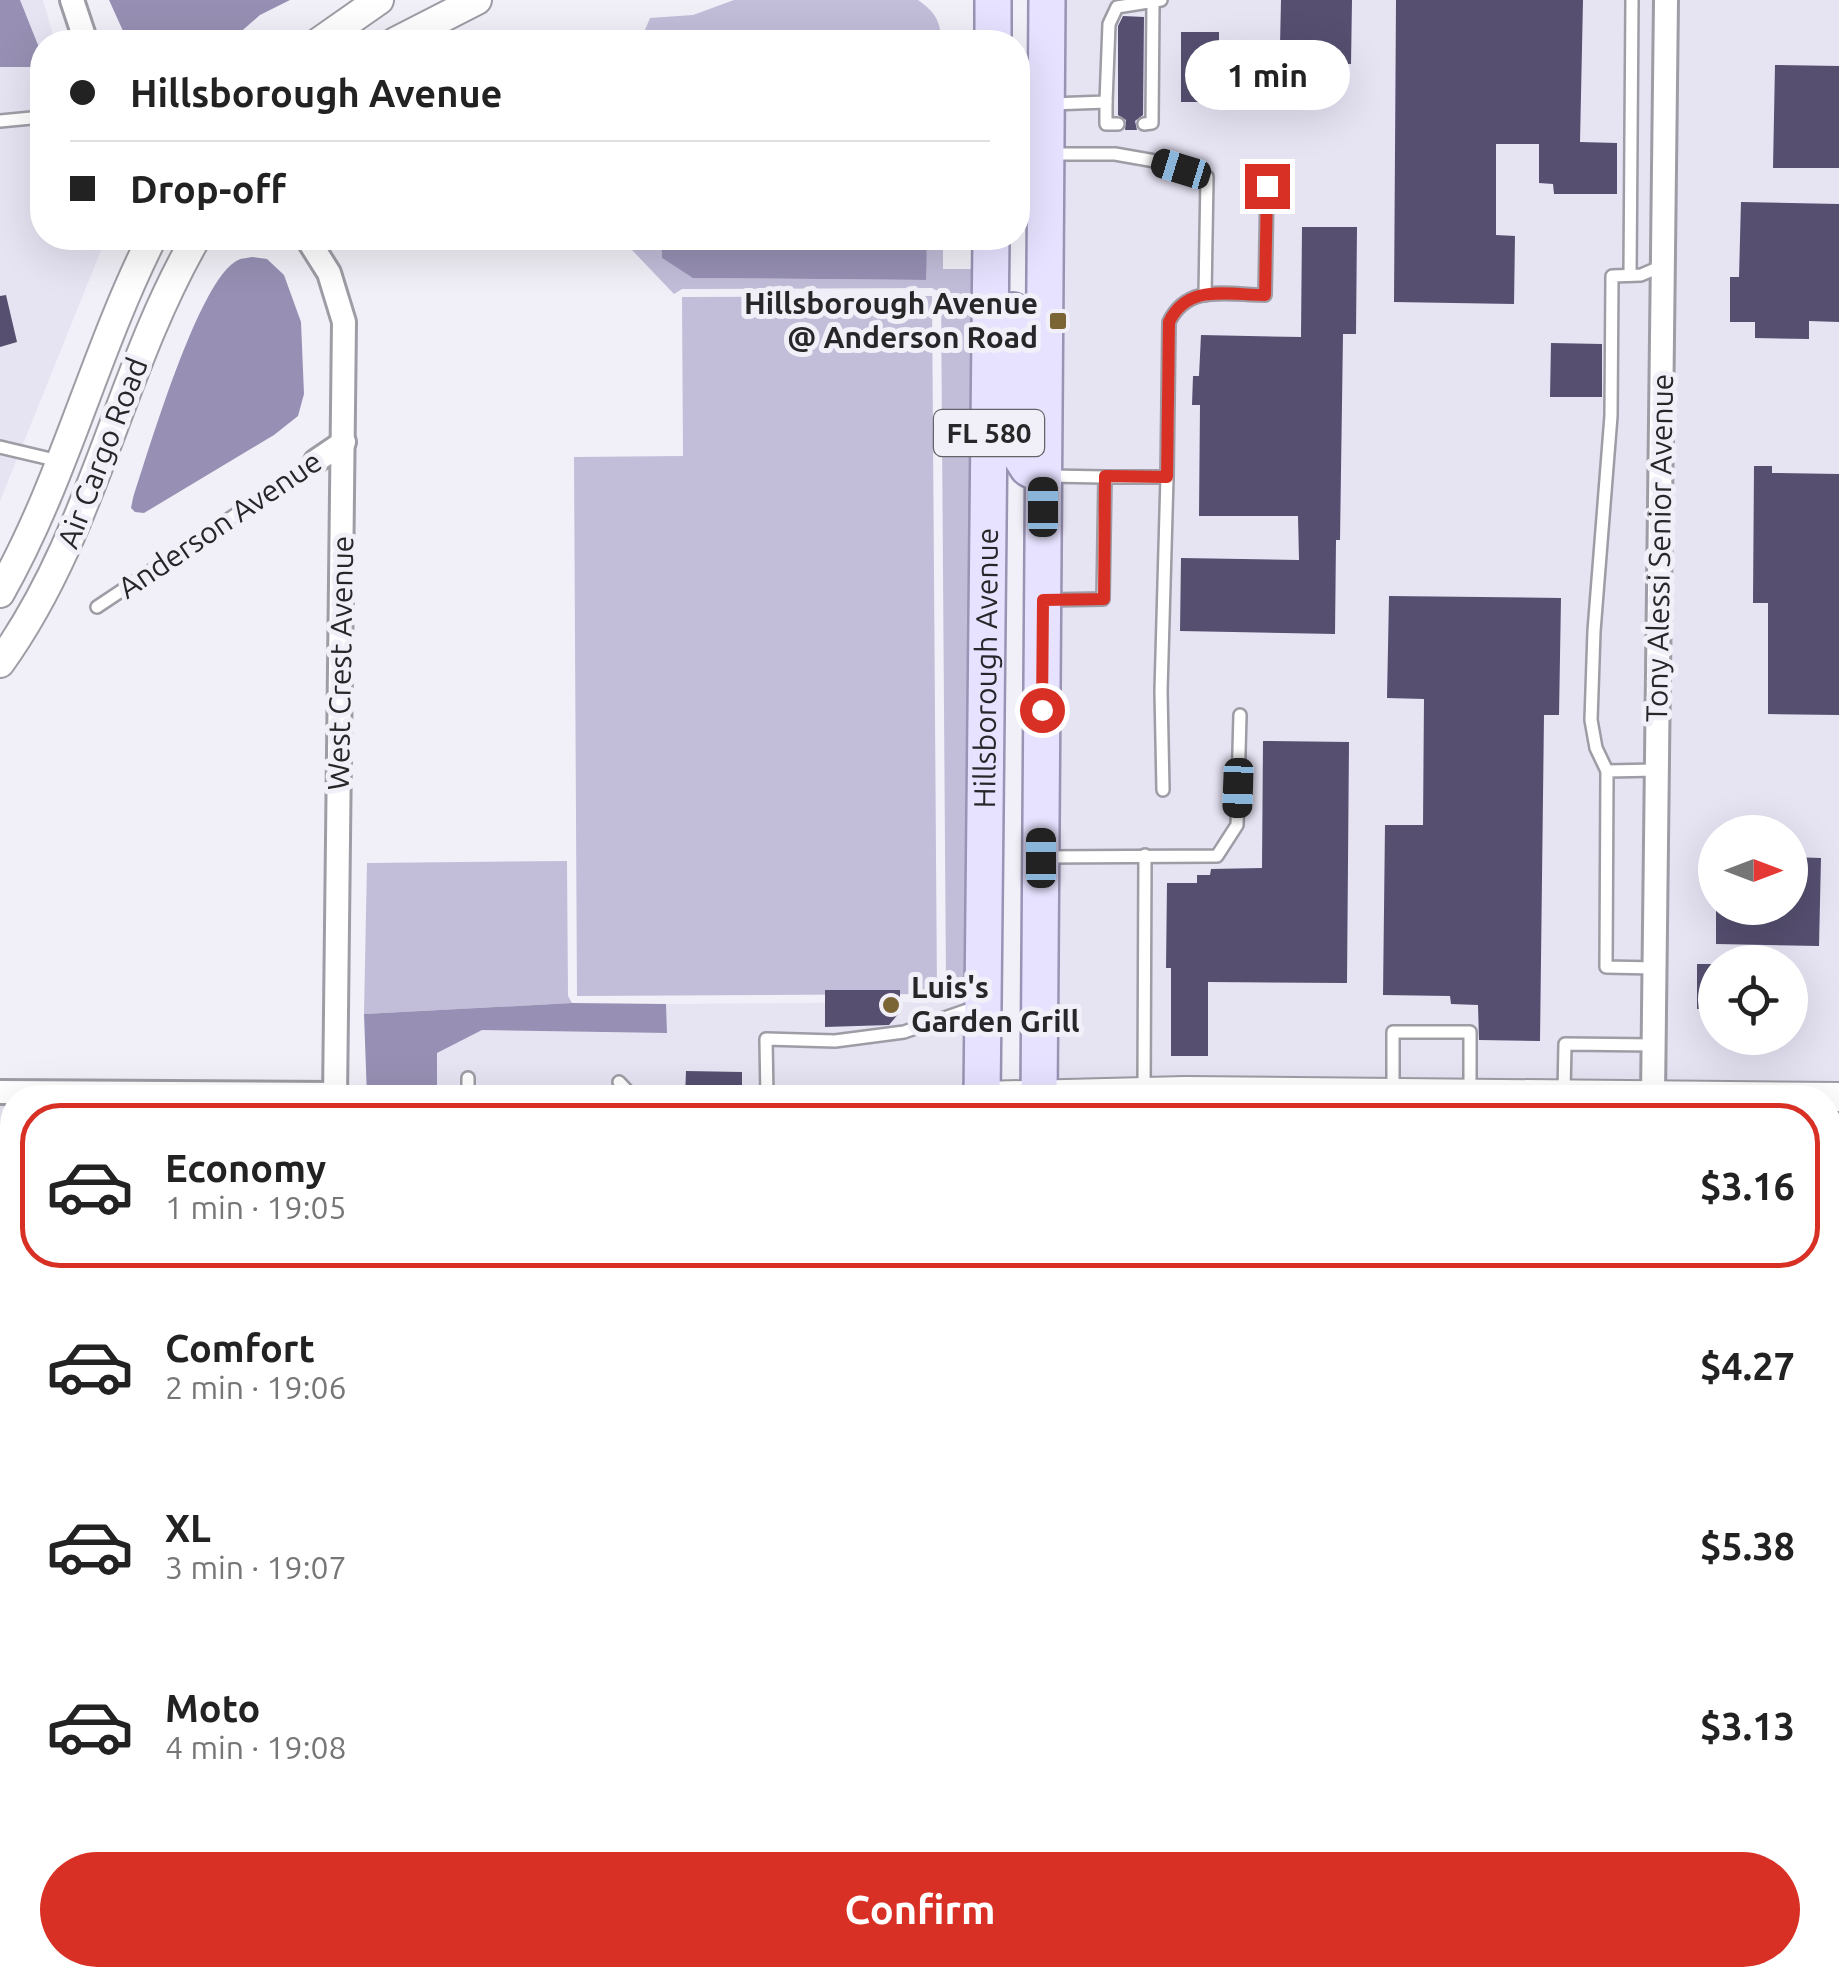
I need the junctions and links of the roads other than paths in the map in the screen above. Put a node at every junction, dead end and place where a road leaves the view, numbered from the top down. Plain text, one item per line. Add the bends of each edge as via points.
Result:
1 (72, 0) edge
2 (380, 0) edge
3 (477, 0) edge
4 (993, 0) edge
5 (1047, 0) edge
6 (1632, 0) edge
7 (1666, 0) edge
8 (1157, 2) edge
9 (82, 30) edge
10 (336, 30) edge
11 (418, 30) edge
12 (993, 30) edge
13 (1046, 104) junction
14 (1110, 106) junction
15 (30, 118) edge
16 (0, 121) edge
17 (1118, 124) dead end
18 (1144, 124) dead end
19 (1046, 154) junction
20 (1267, 186) dead end
21 (146, 250) edge
22 (190, 250) edge
23 (315, 250) edge
24 (991, 250) edge
25 (995, 250) edge
26 (1664, 264) junction
27 (1630, 276) junction
28 (1205, 295) junction
29 (344, 442) junction
30 (0, 447) edge
31 (316, 460) joint
32 (62, 462) junction
33 (1044, 476) junction
34 (1105, 476) junction
35 (1167, 477) junction
36 (0, 593) edge
37 (1043, 600) junction
38 (96, 607) dead end
39 (0, 663) edge
40 (1240, 715) dead end
41 (1657, 770) junction
42 (1607, 771) junction
43 (1164, 790) dead end
44 (1145, 855) junction
45 (1041, 858) junction
46 (1654, 968) junction
47 (984, 1005) junction
48 (1654, 1045) junction
49 (468, 1078) dead end
50 (620, 1082) dead end
51 (335, 1085) edge
52 (468, 1085) edge
53 (623, 1085) edge
54 (767, 1085) edge
55 (982, 1085) edge
56 (1039, 1085) edge
57 (1144, 1085) edge
58 (1393, 1085) edge
59 (1470, 1085) edge
60 (1564, 1085) edge
61 (1653, 1085) edge
62 (751, 1987) edge
63 (762, 1987) edge

1 - 9 street
2 - 10 street
3 - 11 street
4 - 12 main road
5 - 13 main road, Hillsborough Avenue / FL 580
6 - 27 lane
7 - 26 street, Tony Alessi Senior Avenue
8 - 14 lane via 1118,7 1109,24
8 - 18 lane via 1149,41 1152,123
13 - 14 lane
13 - 19 main road, Hillsborough Avenue / FL 580
14 - 17 lane via 1106,124
15 - 16 lane
19 - 28 lane via 1115,154 1207,177
19 - 33 main road, Hillsborough Avenue / FL 580
20 - 28 lane via 1265,295
21 - 32 street, Air Cargo Road via 114,317
22 - 39 street, Air Cargo Road via 158,310 76,529
23 - 29 street, West Crest Avenue via 344,322
24 - 47 main road, Hillsborough Avenue / FL 580
25 - 33 main road via 1013,289 1018,445 1028,468
26 - 27 lane
26 - 41 street, Tony Alessi Senior Avenue
27 - 42 lane via 1612,276 1611,416 1594,630 1591,720
28 - 35 lane via 1178,305 1169,322
29 - 31 street, Anderson Avenue
29 - 51 street, West Crest Avenue
30 - 32 lane
31 - 38 lane, Anderson Avenue
32 - 36 street, Air Cargo Road
33 - 34 lane
33 - 37 main road, Hillsborough Avenue / FL 580
34 - 35 lane
34 - 37 lane via 1104,599
35 - 43 lane
37 - 45 main road, Hillsborough Avenue / FL 580
40 - 44 lane via 1237,824 1217,856
41 - 42 lane
41 - 46 street, Tony Alessi Senior Avenue
42 - 46 lane via 1606,967
44 - 45 lane
44 - 57 lane
45 - 56 main road, Hillsborough Avenue / FL 580
46 - 48 street, Tony Alessi Senior Avenue
47 - 54 lane via 904,1032 836,1041 766,1039
47 - 55 main road, Hillsborough Avenue / FL 580
48 - 60 lane via 1566,1044
48 - 61 street, Tony Alessi Senior Avenue
49 - 52 lane
50 - 53 lane
58 - 59 lane via 1393,1032 1470,1032
62 - 63 lane

